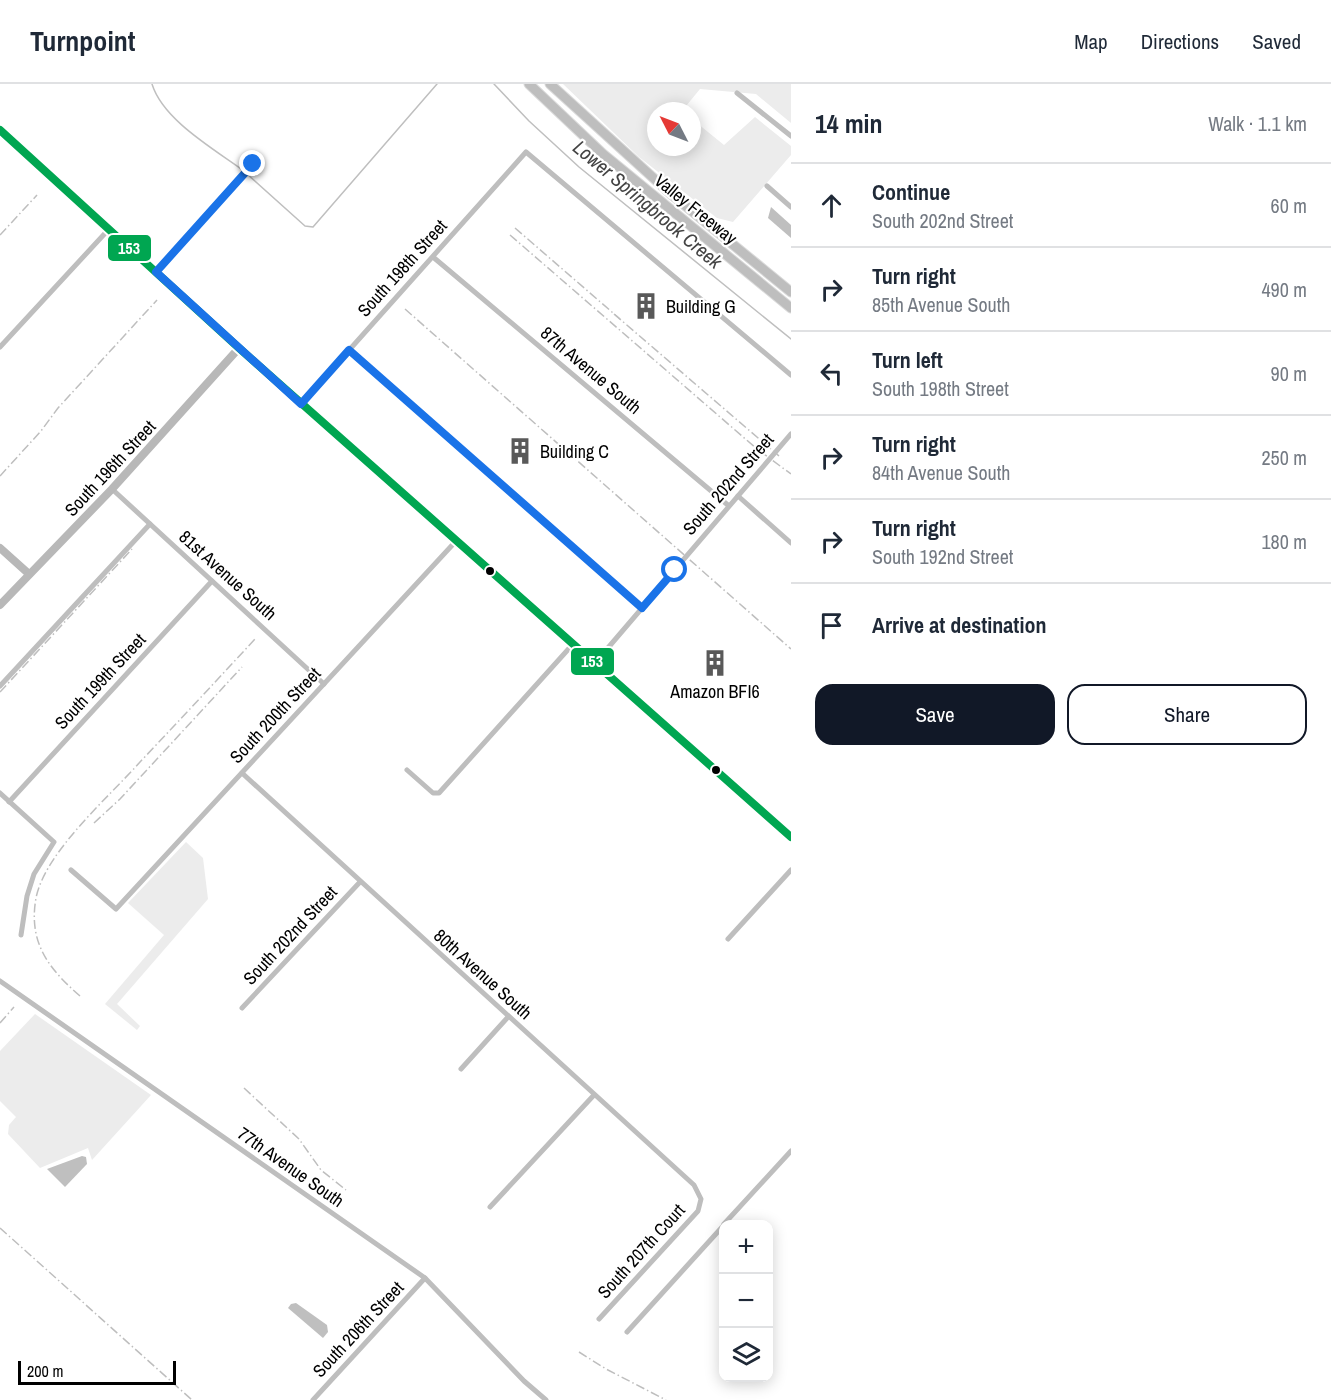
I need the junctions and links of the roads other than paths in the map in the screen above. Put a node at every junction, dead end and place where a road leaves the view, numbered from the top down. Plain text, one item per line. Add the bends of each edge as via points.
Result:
1 (530, 84) edge
2 (544, 84) edge
3 (550, 84) edge
4 (737, 93) dead end
5 (0, 130) edge
6 (791, 136) edge
7 (253, 164) dead end
8 (767, 186) dead end
9 (671, 194) junction
10 (791, 207) edge
11 (109, 229) junction
12 (433, 256) junction
13 (156, 272) junction
14 (791, 292) edge
15 (791, 308) edge
16 (0, 347) edge
17 (239, 348) junction
18 (349, 350) junction
19 (791, 375) edge
20 (301, 404) junction
21 (791, 434) edge
22 (112, 489) junction
23 (738, 496) junction
24 (729, 506) junction
25 (150, 524) junction
26 (456, 541) junction
27 (791, 543) edge
28 (0, 548) edge
29 (29, 574) junction
30 (213, 581) junction
31 (0, 605) edge
32 (642, 608) junction
33 (573, 644) junction
34 (595, 663) junction
35 (324, 684) junction
36 (0, 686) edge
37 (407, 770) dead end
38 (242, 773) junction
39 (0, 793) edge
40 (9, 802) junction
41 (791, 837) edge
42 (71, 870) dead end
43 (791, 870) edge
44 (360, 882) junction
45 (21, 934) dead end
46 (728, 939) dead end
47 (0, 981) edge
48 (242, 1008) dead end
49 (508, 1017) junction
50 (461, 1069) dead end
51 (594, 1095) junction
52 (791, 1151) edge
53 (701, 1199) joint
54 (490, 1207) dead end
55 (729, 1220) edge
56 (719, 1231) edge
57 (425, 1278) junction
58 (599, 1320) dead end
59 (627, 1332) dead end
60 (313, 1400) edge
61 (546, 1400) edge

1 - 15 highway, Valley Freeway via 603,154
2 - 9 highway via 629,162
3 - 9 highway, Valley Freeway
4 - 6 street
5 - 11 main road
7 - 13 street
8 - 10 street
9 - 14 highway, Valley Freeway
11 - 13 main road
11 - 16 street
12 - 18 street, South 198th Street
12 - 19 street, South 198th Street via 526,152
12 - 24 street, 87th Avenue South
13 - 17 main road
17 - 20 main road
17 - 22 main road, South 196th Street
18 - 20 street, South 198th Street
18 - 32 street
20 - 26 main road
21 - 23 street, South 202nd Street
22 - 25 street, 81st Avenue South
22 - 29 main road, South 196th Street
23 - 24 street, South 202nd Street
23 - 27 street
24 - 32 street, South 202nd Street
25 - 30 street, 81st Avenue South
25 - 36 street
26 - 33 main road
26 - 35 street, South 200th Street
28 - 29 main road
29 - 31 main road, South 196th Street
30 - 35 street, 81st Avenue South
30 - 40 street, South 199th Street
32 - 34 street, South 202nd Street
33 - 34 main road
33 - 37 street via 439,792 433,793
34 - 41 main road
35 - 38 street, South 200th Street
38 - 42 street, South 200th Street via 116,909
38 - 44 street, 80th Avenue South
39 - 40 street
40 - 45 street via 54,842 34,874
43 - 46 street
44 - 48 street, South 202nd Street
44 - 49 street, 80th Avenue South
47 - 57 street, 77th Avenue South
49 - 50 street
49 - 51 street, 80th Avenue South
51 - 53 street, 80th Avenue South via 693,1185
51 - 54 street
52 - 55 street
53 - 58 street, South 207th Court via 698,1211
56 - 59 street
57 - 60 street, South 206th Street
57 - 61 street, 77th Avenue South

